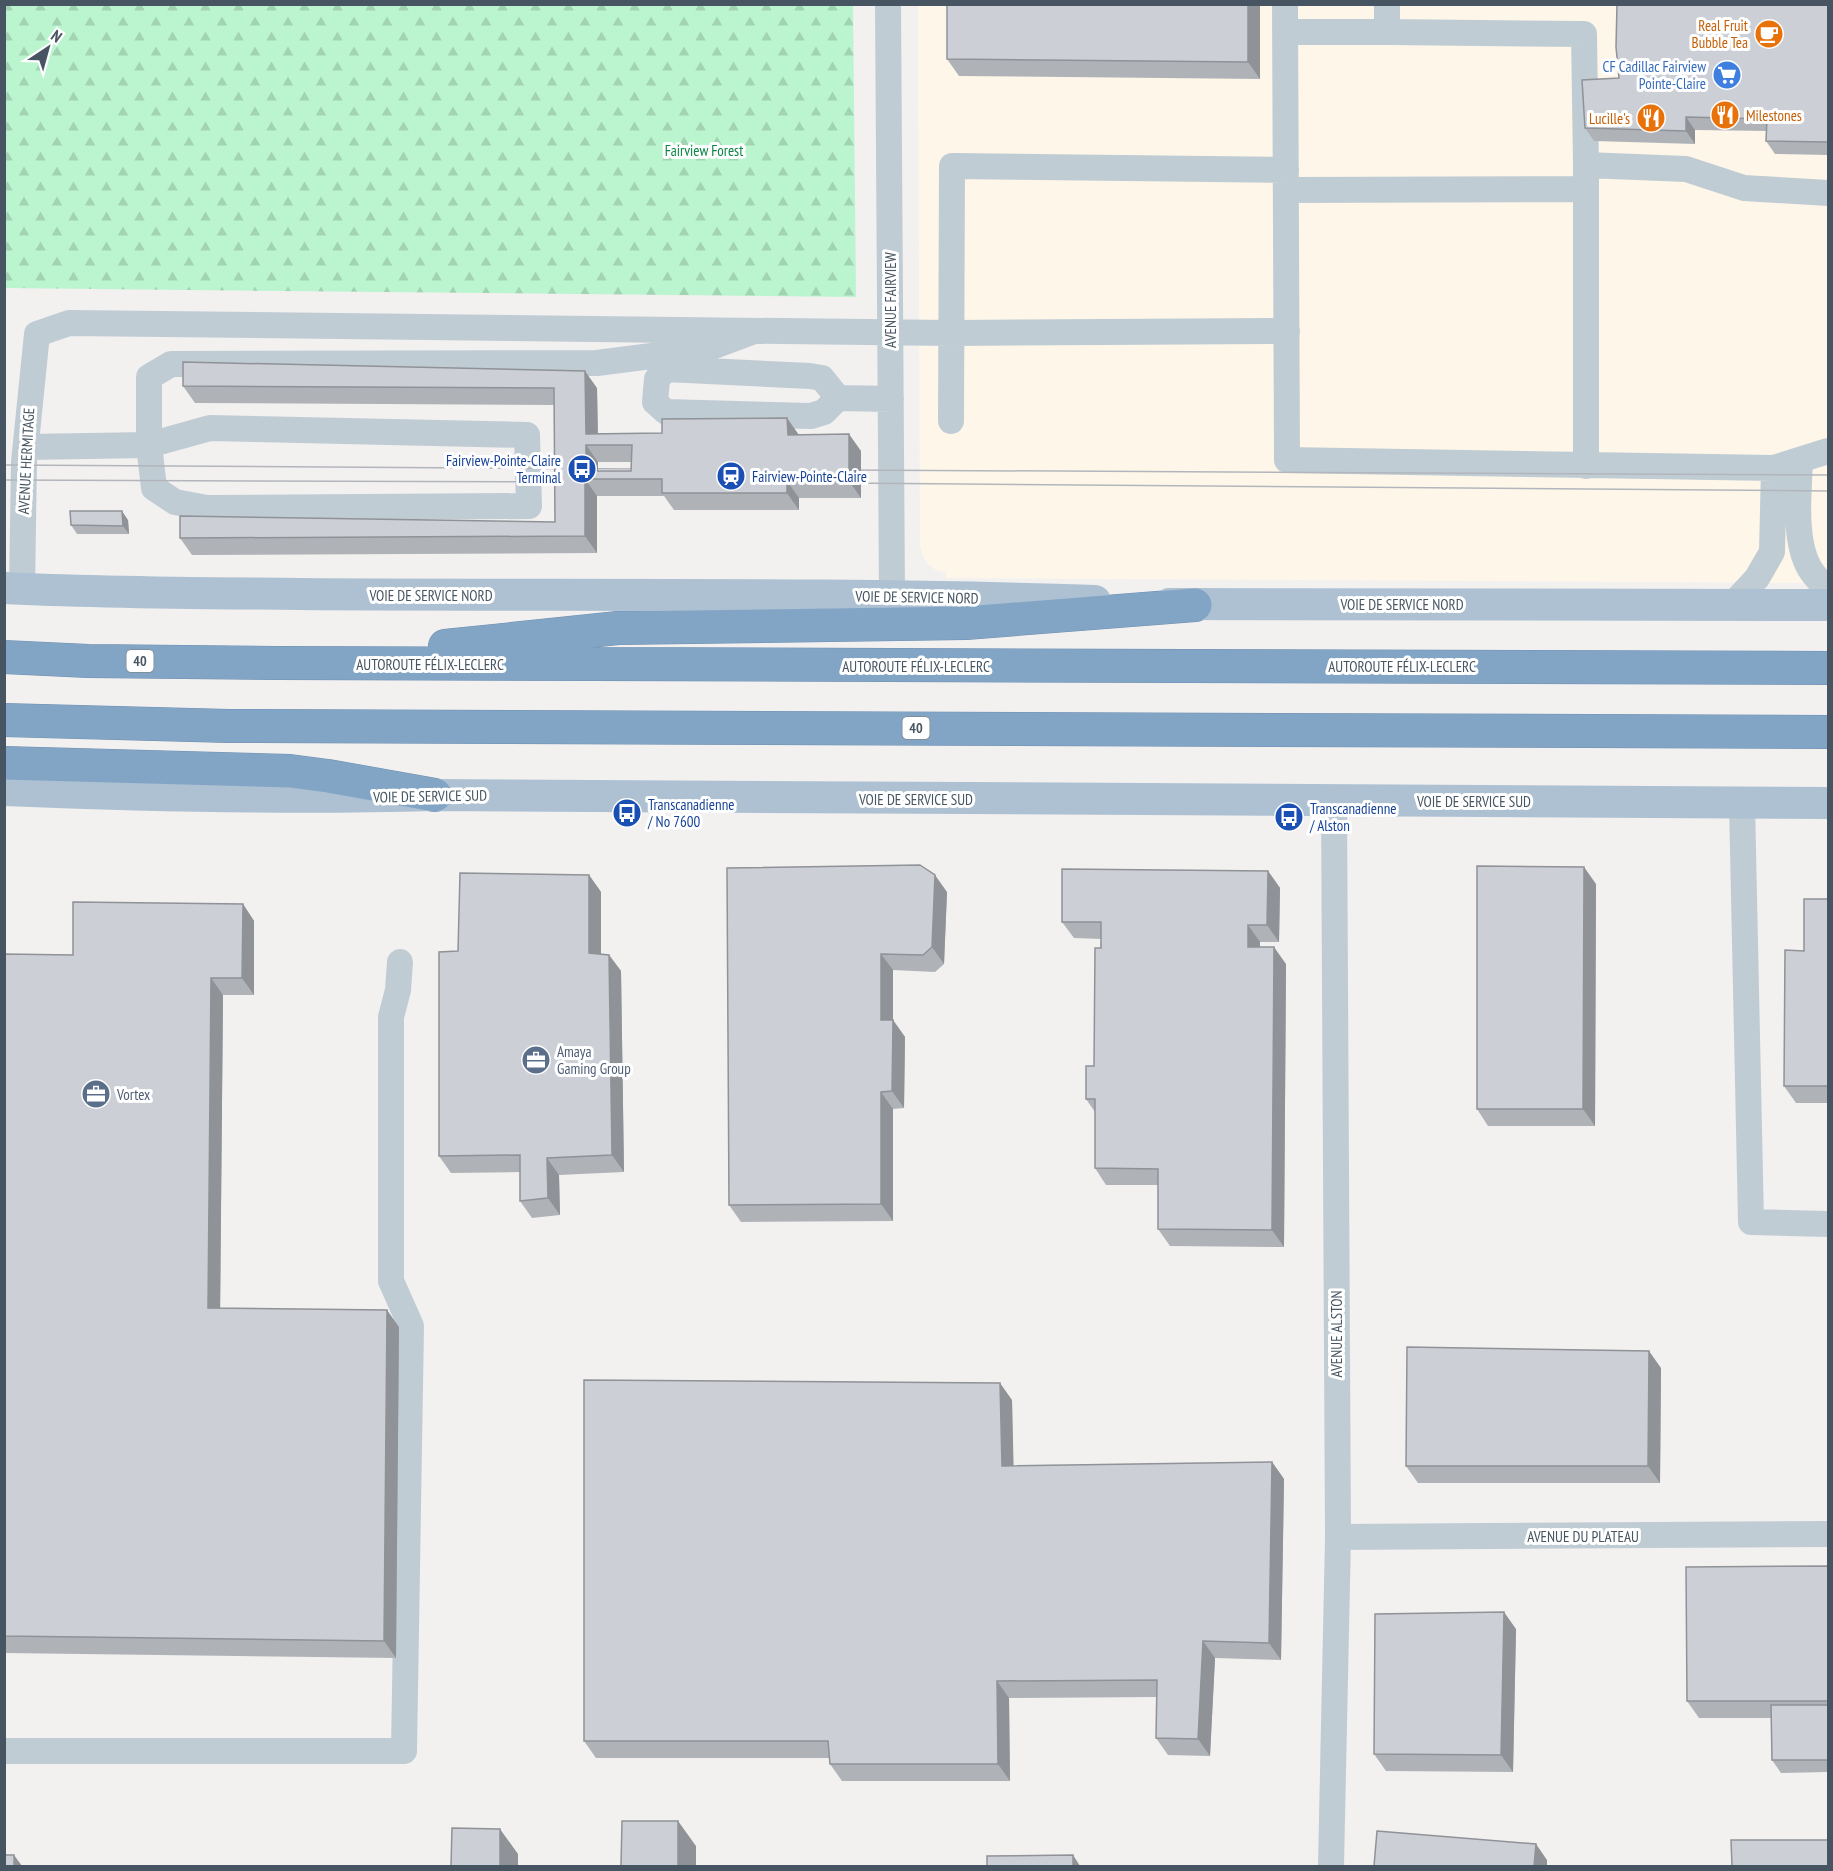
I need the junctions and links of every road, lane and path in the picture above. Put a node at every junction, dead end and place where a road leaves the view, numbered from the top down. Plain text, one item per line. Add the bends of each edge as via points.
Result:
1 (888, 4) edge
2 (1285, 4) edge
3 (1387, 4) edge
4 (1285, 32) junction
5 (1387, 32) junction
6 (1586, 177) junction
7 (1286, 180) junction
8 (1828, 193) edge
9 (754, 331) junction
10 (890, 331) junction
11 (1287, 331) junction
12 (951, 333) junction
13 (838, 398) junction
14 (891, 399) junction
15 (951, 421) dead end
16 (149, 445) junction
17 (26, 447) junction
18 (1828, 452) edge
19 (1800, 460) junction
20 (1586, 466) junction
21 (1774, 468) junction
22 (13, 588) edge
23 (1828, 590) edge
24 (892, 596) junction
25 (1195, 605) junction
26 (1732, 605) junction
27 (1828, 605) edge
28 (4, 657) edge
29 (276, 663) junction
30 (1828, 668) edge
31 (4, 720) edge
32 (1828, 732) edge
33 (4, 763) edge
34 (4, 790) edge
35 (435, 795) junction
36 (1334, 801) junction
37 (1742, 803) junction
38 (1828, 803) edge
39 (400, 962) dead end
40 (1828, 1224) edge
41 (1828, 1534) edge
42 (1338, 1537) junction
43 (4, 1751) edge
44 (1331, 1866) edge

1 - 10 street, AVENUE FAIRVIEW
2 - 4 street
3 - 5 street
4 - 5 street
4 - 7 street
5 - 6 street via 1584,34
6 - 7 street
6 - 8 street via 1686,169 1744,188
6 - 20 street
7 - 11 street
7 - 12 street via 952,166
9 - 10 street
9 - 16 street via 706,349 597,363 171,364 149,376
9 - 17 street, AVENUE HERMITAGE via 69,323 37,334
10 - 12 street
10 - 14 street, AVENUE FAIRVIEW
11 - 12 street
11 - 20 street via 1287,460
12 - 15 street
13 - 13 street via 822,378 666,369 657,379 655,402 666,412 811,416 824,412
13 - 14 street
14 - 24 street, AVENUE FAIRVIEW
16 - 16 street via 154,488 175,502 207,508 529,506 527,435 210,428
16 - 17 street
17 - 22 street, AVENUE HERMITAGE
18 - 19 street
19 - 21 street
19 - 23 street via 1802,551 1810,569
20 - 21 street
21 - 26 street via 1772,552 1757,578
22 - 24 main road, VOIE DE SERVICE NORD via 338,594
24 - 25 main road, VOIE DE SERVICE NORD
25 - 26 main road, VOIE DE SERVICE NORD
25 - 29 highway via 966,623 618,628
26 - 27 main road, VOIE DE SERVICE NORD
28 - 29 highway, AUTOROUTE FÉLIX-LECLERC / 40
29 - 30 highway, AUTOROUTE FÉLIX-LECLERC / 40
31 - 32 highway, 40 via 240,726
33 - 35 highway via 290,771
34 - 35 main road, VOIE DE SERVICE SUD via 127,795
35 - 36 main road, VOIE DE SERVICE SUD
36 - 37 main road, VOIE DE SERVICE SUD
36 - 42 street, AVENUE ALSTON
37 - 38 main road, VOIE DE SERVICE SUD
37 - 40 street via 1750,1222
39 - 43 street via 391,1017 391,1281 411,1326 404,1751
41 - 42 street, AVENUE DU PLATEAU
42 - 44 street, AVENUE ALSTON

